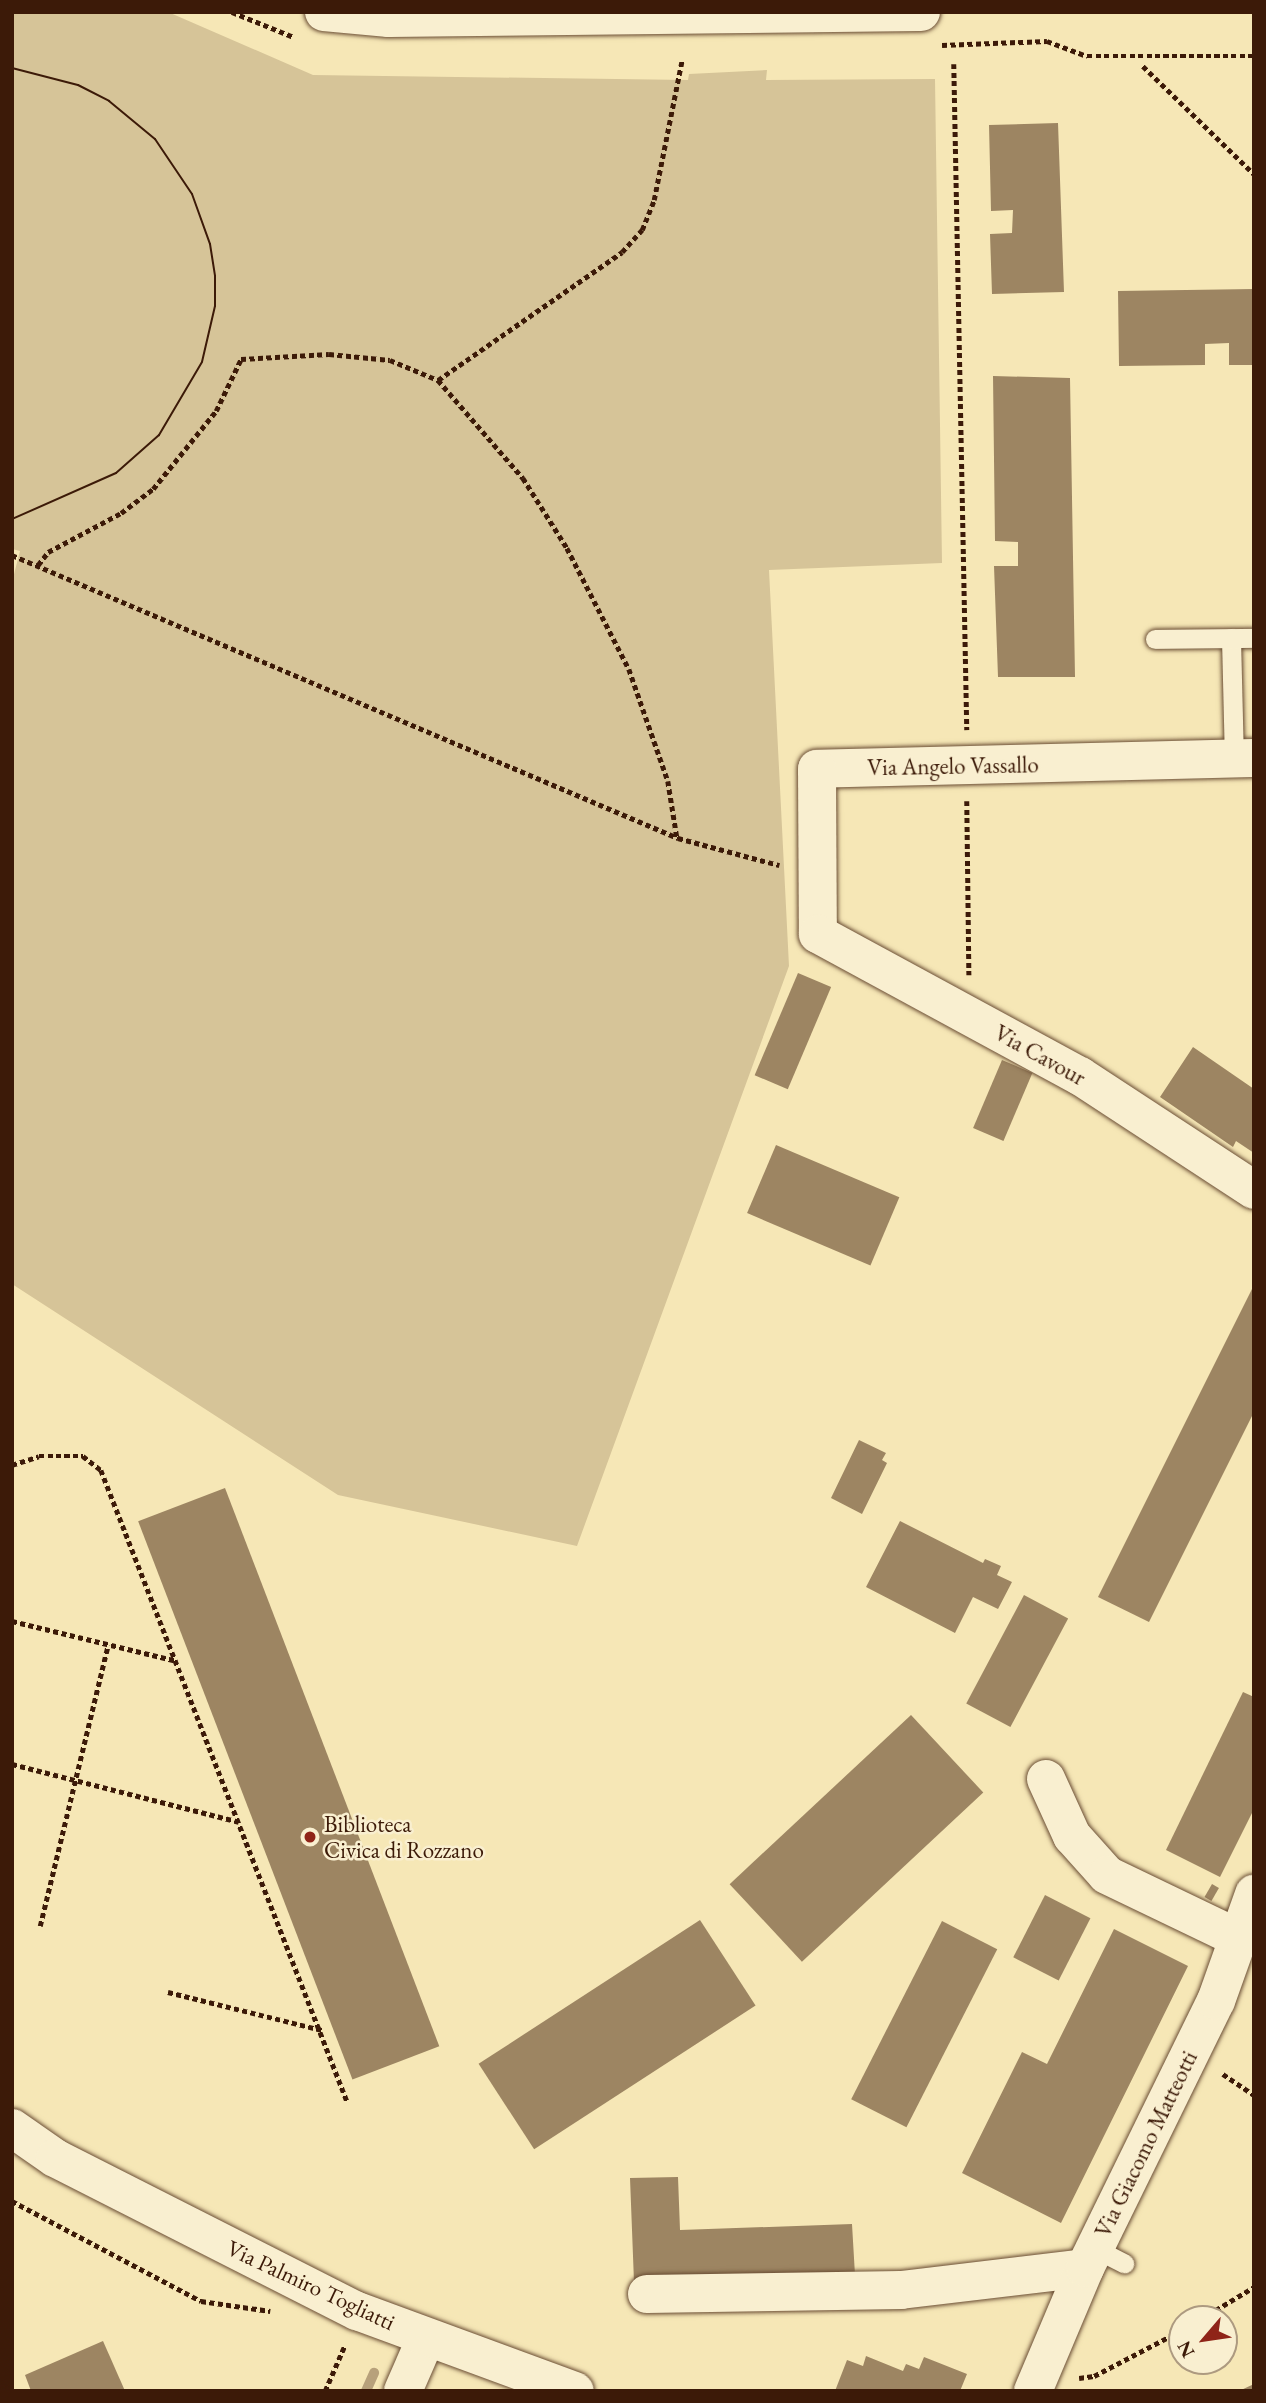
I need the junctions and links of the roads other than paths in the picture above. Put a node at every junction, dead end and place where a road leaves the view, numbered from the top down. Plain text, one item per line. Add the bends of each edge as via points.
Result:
1 (324, 12) edge
2 (921, 12) edge
3 (1231, 638) junction
4 (1254, 638) edge
5 (1155, 639) dead end
6 (1244, 759) edge
7 (818, 934) joint
8 (1254, 1191) edge
9 (1046, 1779) dead end
10 (1254, 1894) edge
11 (1238, 1938) junction
12 (12, 2128) edge
13 (12, 2143) edge
14 (55, 2158) junction
15 (1101, 2259) junction
16 (647, 2294) dead end
17 (426, 2338) junction
18 (403, 2391) edge
19 (575, 2391) edge
20 (1032, 2391) edge

1 - 2 street via 389,18
3 - 4 lane
3 - 5 lane
3 - 6 lane
6 - 7 street, Via Angelo Vassallo via 817,769
7 - 8 street, Via Cavour via 1080,1076
9 - 11 street via 1072,1836 1107,1875
10 - 11 street, Via Giacomo Matteotti
11 - 15 street, Via Giacomo Matteotti
12 - 14 street, Via Palmiro Togliatti
13 - 14 street, Via Palmiro Togliatti
14 - 17 street, Via Palmiro Togliatti via 357,2311
15 - 16 street via 901,2290
15 - 20 street, Via Giacomo Matteotti
17 - 18 street
17 - 19 street, Via Palmiro Togliatti

